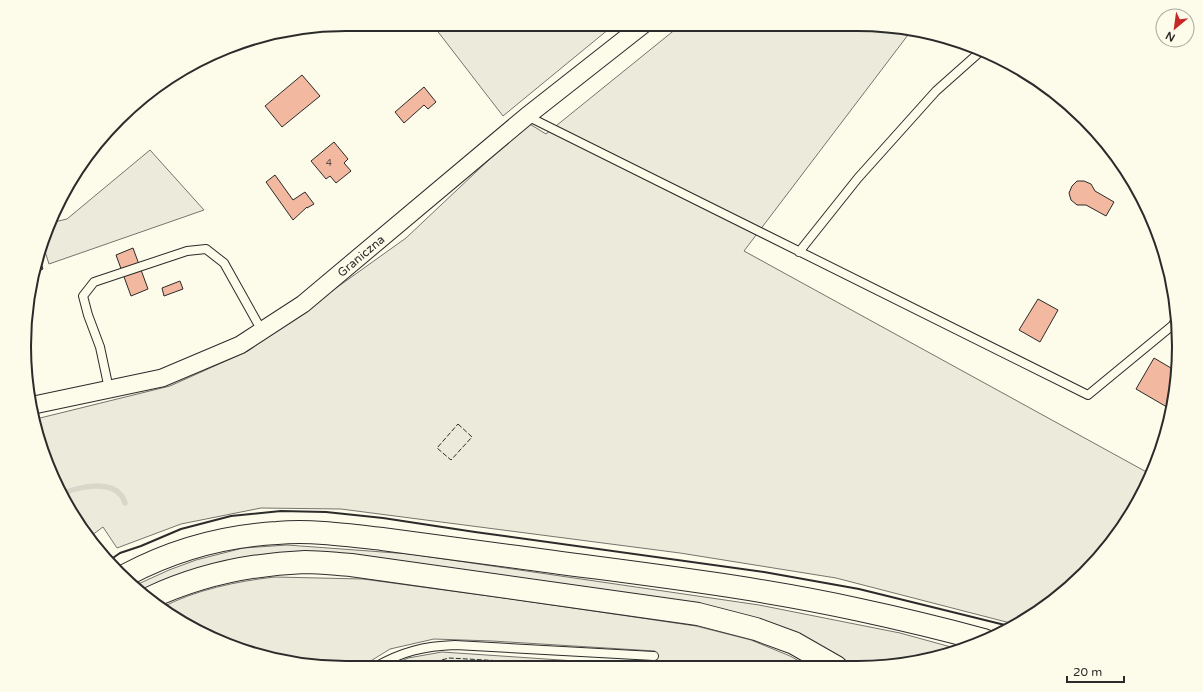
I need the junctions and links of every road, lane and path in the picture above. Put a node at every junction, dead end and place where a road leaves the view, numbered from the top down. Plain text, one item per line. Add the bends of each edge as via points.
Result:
1 (635, 31) edge
2 (977, 55) edge
3 (527, 116) junction
4 (799, 252) junction
5 (1171, 327) edge
6 (262, 330) junction
7 (109, 389) junction
8 (37, 404) edge
9 (128, 574) edge
10 (154, 596) edge
11 (976, 638) edge
12 (654, 656) dead end
13 (386, 661) edge
14 (826, 661) edge

1 - 3 street, Graniczna
2 - 4 lane via 936,91 858,178
3 - 4 lane
3 - 6 street, Graniczna via 303,304
4 - 5 lane via 1088,395
6 - 7 street, Graniczna via 240,345 162,378
6 - 7 lane via 224,263 206,249 187,251 94,282 83,296 100,347
7 - 8 street, Graniczna
9 - 11 highway via 153,561 204,544 276,533 315,532 466,550 781,595 859,609
10 - 14 highway via 203,577 246,567 305,562 351,565 698,614 756,629 794,643
12 - 13 lane via 454,645 410,651

